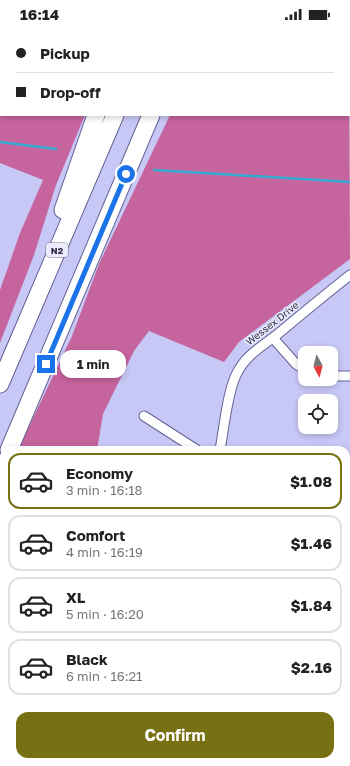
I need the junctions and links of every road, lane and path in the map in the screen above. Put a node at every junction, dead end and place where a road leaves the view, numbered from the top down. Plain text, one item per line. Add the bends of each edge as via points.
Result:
1 (96, 116) edge
2 (115, 116) edge
3 (151, 116) edge
4 (161, 116) edge
5 (350, 275) edge
6 (64, 321) junction
7 (24, 328) junction
8 (273, 338) junction
9 (298, 365) edge
10 (338, 376) edge
11 (350, 376) edge
12 (0, 384) edge
13 (144, 416) dead end
14 (11, 446) edge
15 (191, 446) edge
16 (221, 446) edge

1 - 7 highway via 28,305
2 - 7 highway, N2
3 - 6 highway
4 - 6 highway via 79,296
5 - 8 street, Wessex Drive
6 - 14 highway
7 - 12 highway, N2
8 - 9 street
8 - 16 street, Wessex Drive via 252,353 236,376
10 - 11 street
13 - 15 street

